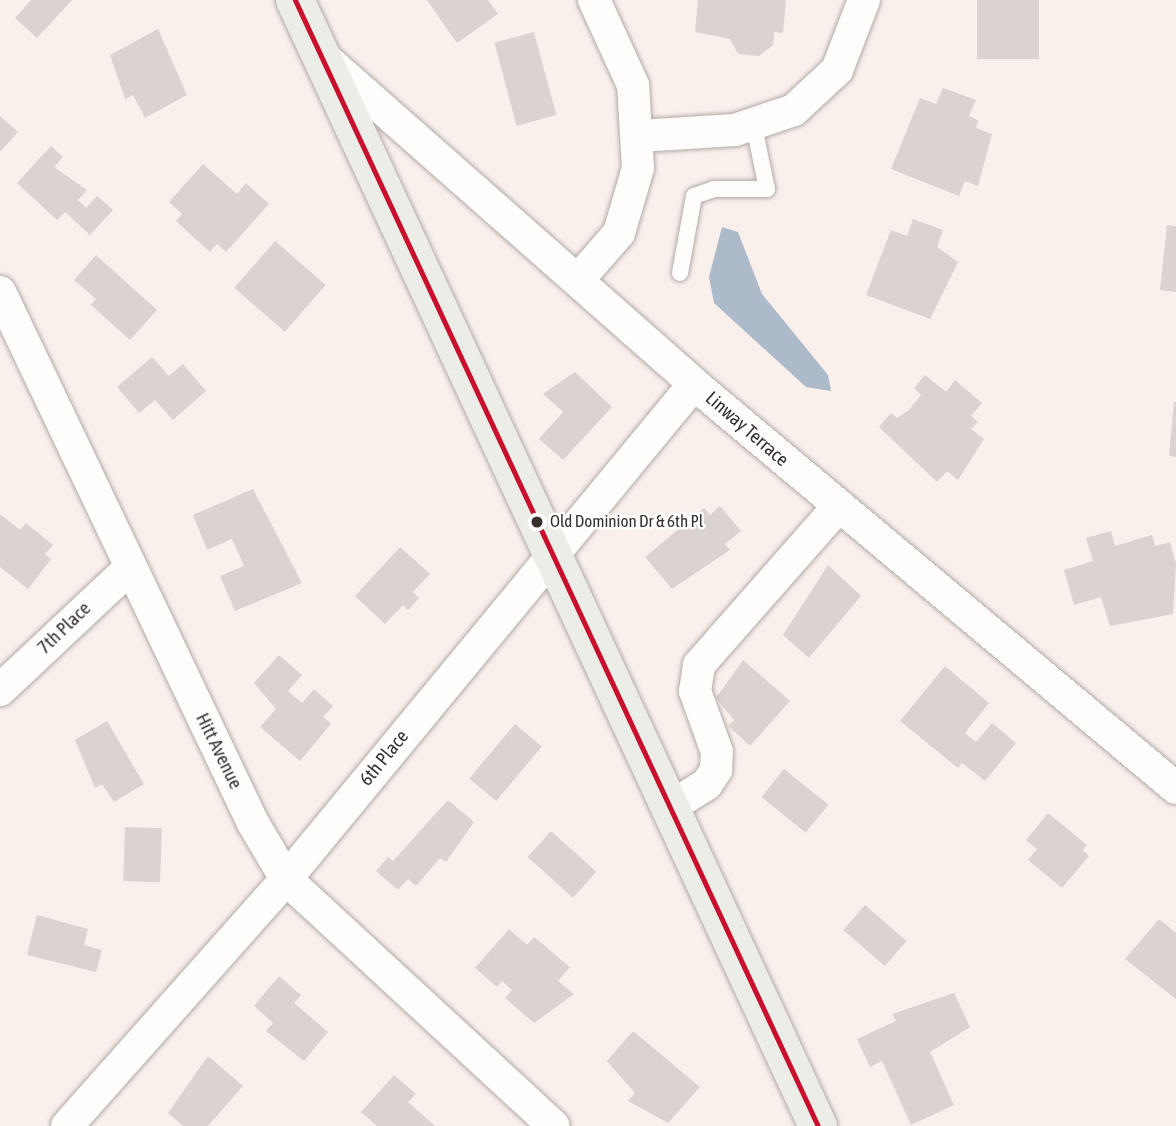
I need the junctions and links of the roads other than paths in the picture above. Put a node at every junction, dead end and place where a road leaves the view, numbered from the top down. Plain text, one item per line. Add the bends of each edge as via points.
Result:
1 (295, 0) edge
2 (594, 0) edge
3 (864, 0) edge
4 (327, 60) junction
5 (754, 126) junction
6 (639, 136) junction
7 (680, 273) dead end
8 (578, 280) junction
9 (0, 292) edge
10 (694, 384) junction
11 (838, 507) junction
12 (555, 549) junction
13 (130, 568) junction
14 (0, 690) edge
15 (1176, 788) edge
16 (672, 806) junction
17 (286, 879) junction
18 (67, 1126) edge
19 (554, 1126) edge
20 (818, 1126) edge

1 - 4 main road
2 - 6 street via 626,64
3 - 5 street via 825,85 794,110
4 - 8 street, Linway Terrace
4 - 12 main road
5 - 6 street
5 - 7 lane via 767,189 714,189 694,196
6 - 8 street via 635,189 624,222
8 - 10 street, Linway Terrace
9 - 13 street, Hitt Avenue
10 - 11 street, Linway Terrace
10 - 12 street, 6th Place
11 - 15 street, Linway Terrace
11 - 16 street via 699,664 695,691 717,752 716,770 707,784
12 - 16 main road
12 - 17 street, 6th Place
13 - 14 street, 7th Place
13 - 17 street, Hitt Avenue
16 - 20 main road
17 - 18 street, 6th Place
17 - 19 street, Hitt Avenue

